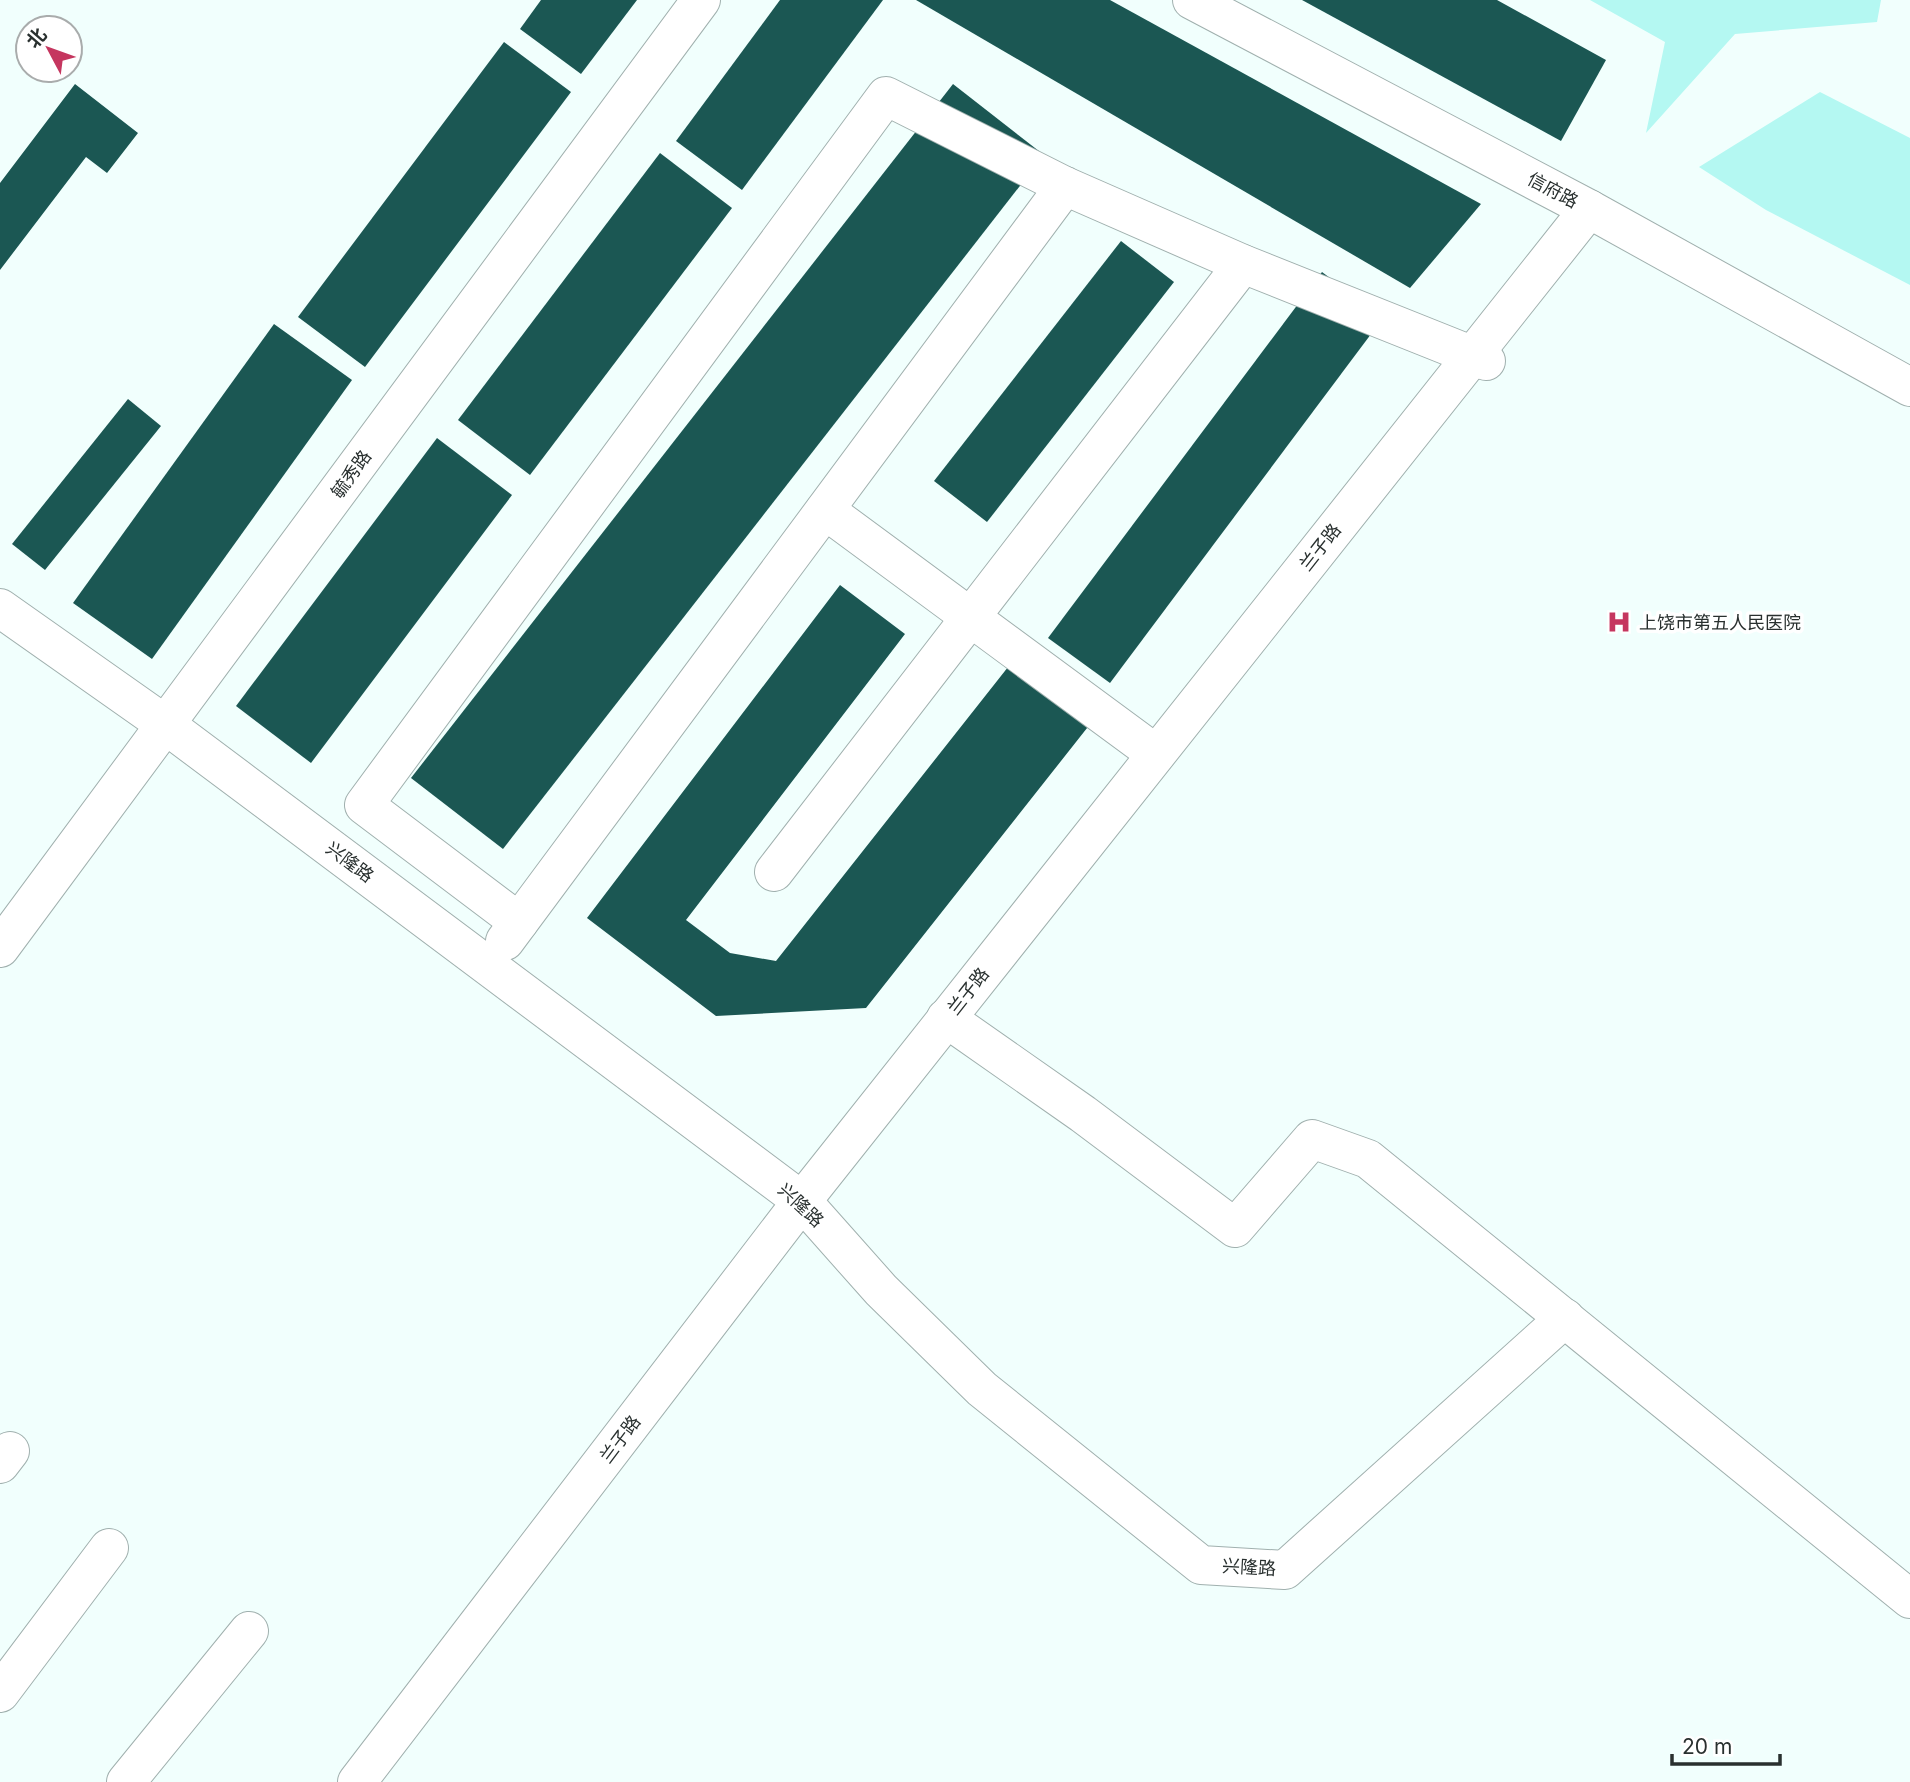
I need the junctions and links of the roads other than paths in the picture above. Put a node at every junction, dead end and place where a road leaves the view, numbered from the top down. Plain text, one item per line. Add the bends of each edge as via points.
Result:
1 (701, 0) edge
2 (1192, 0) edge
3 (1065, 186) junction
4 (1589, 209) junction
5 (1243, 264) junction
6 (1479, 358) junction
7 (1910, 387) edge
8 (825, 510) junction
9 (0, 608) edge
10 (970, 617) junction
11 (166, 725) junction
12 (1156, 754) junction
13 (774, 872) dead end
14 (520, 922) junction
15 (0, 948) edge
16 (487, 965) junction
17 (946, 1018) junction
18 (802, 1201) junction
19 (1564, 1318) junction
20 (108, 1549) dead end
21 (1910, 1599) edge
22 (248, 1631) dead end
23 (0, 1693) edge
24 (126, 1782) edge
25 (357, 1782) edge

1 - 11 street, 毓秀路
2 - 4 street, 信府路
3 - 5 street
3 - 8 street
3 - 14 street via 886,96 364,805
4 - 6 street, 兰子路
4 - 7 street, 信府路
5 - 6 street
5 - 10 street
6 - 12 street, 兰子路
8 - 10 street
8 - 14 street
9 - 11 street, 兴隆路
10 - 12 street
10 - 13 street
11 - 15 street, 毓秀路
11 - 16 street, 兴隆路
12 - 17 street, 兰子路
14 - 16 street
16 - 18 street, 兴隆路
17 - 18 street, 兰子路
17 - 19 street via 1235,1228 1312,1139 1368,1159
18 - 19 street, 兴隆路 via 881,1290 982,1389 1201,1565 1285,1570
18 - 25 street, 兰子路
19 - 21 street
20 - 23 street
22 - 24 street

